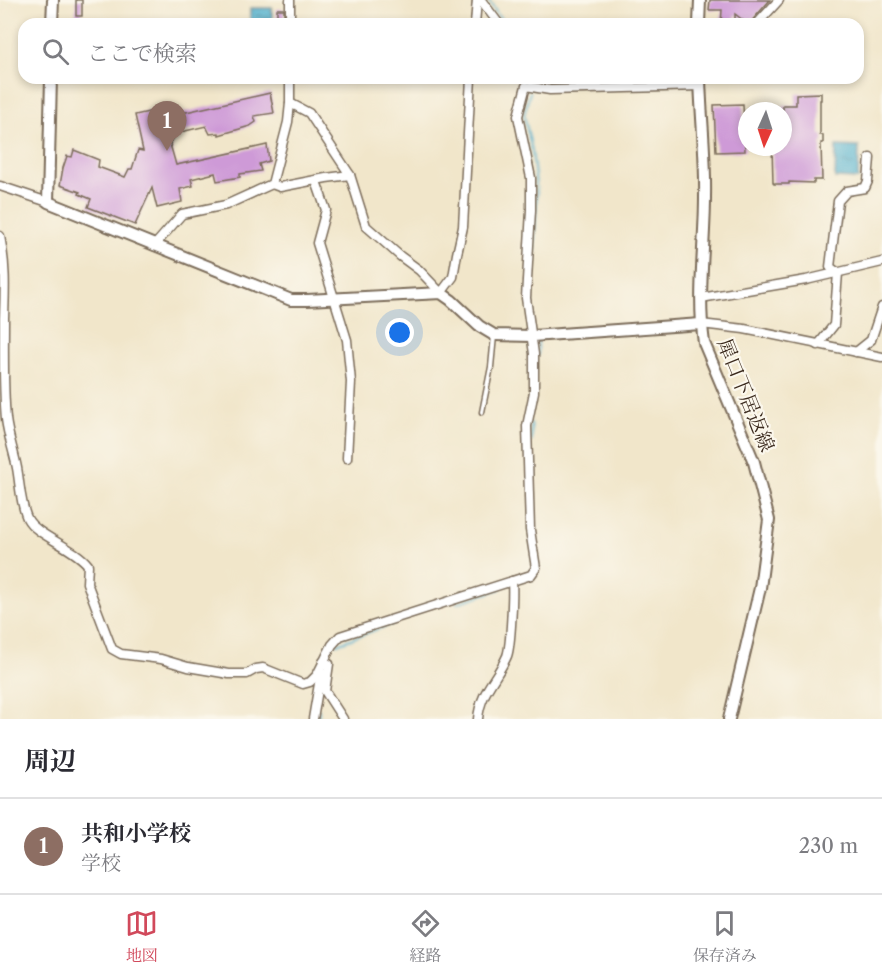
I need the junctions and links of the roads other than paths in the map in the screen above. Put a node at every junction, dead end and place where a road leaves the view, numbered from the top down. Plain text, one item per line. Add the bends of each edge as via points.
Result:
1 (53, 0) edge
2 (291, 0) edge
3 (479, 0) edge
4 (700, 0) edge
5 (778, 0) edge
6 (52, 18) edge
7 (290, 18) edge
8 (476, 18) edge
9 (494, 18) edge
10 (699, 18) edge
11 (762, 18) edge
12 (51, 84) edge
13 (290, 84) edge
14 (471, 84) edge
15 (525, 84) edge
16 (531, 84) edge
17 (662, 84) edge
18 (700, 84) edge
19 (290, 103) junction
20 (870, 158) dead end
21 (350, 175) junction
22 (316, 181) junction
23 (272, 184) junction
24 (0, 186) edge
25 (48, 202) junction
26 (0, 236) edge
27 (154, 246) junction
28 (882, 262) edge
29 (838, 273) junction
30 (441, 293) junction
31 (335, 298) junction
32 (701, 298) junction
33 (882, 307) edge
34 (701, 324) junction
35 (495, 335) junction
36 (532, 336) junction
37 (818, 345) junction
38 (856, 352) junction
39 (882, 357) edge
40 (482, 412) dead end
41 (347, 458) dead end
42 (512, 584) junction
43 (323, 662) junction
44 (313, 719) edge
45 (343, 719) edge
46 (478, 719) edge
47 (729, 719) edge

1 - 6 street
2 - 7 street
3 - 8 street
3 - 9 street
4 - 10 street
5 - 11 street
12 - 25 street
13 - 19 street
14 - 30 street via 463,227 453,277
15 - 36 street via 518,116 531,178 526,298
16 - 17 street via 550,90
18 - 32 street, 犀口下居返線 via 706,195
19 - 21 street via 309,113
19 - 23 street
20 - 29 street via 865,188 847,191 838,201 830,267
21 - 22 street
21 - 30 street via 366,225
22 - 23 street via 280,187
22 - 31 street via 326,210 317,243
23 - 27 street via 226,206 182,214
24 - 25 street
25 - 27 street
26 - 43 street via 5,269 6,420 22,502 32,524 88,565 87,583 112,649 121,654 229,674 247,674 263,668 303,684 310,682
27 - 31 street via 291,300
28 - 29 street
29 - 32 street
29 - 37 street via 834,325
30 - 31 street
30 - 35 street
31 - 41 street via 347,340 351,381
32 - 34 street, 犀口下居返線
33 - 38 street via 871,340
34 - 36 street
34 - 37 street
34 - 47 street, 犀口下居返線 via 704,343 754,462 770,520 760,588
35 - 36 street
35 - 40 lane
36 - 42 street via 534,392 526,426 530,530 536,568 531,575
37 - 38 street
38 - 39 street
42 - 43 street via 340,636
42 - 46 street via 509,653 484,693
43 - 44 street
43 - 45 street via 328,664 325,691

